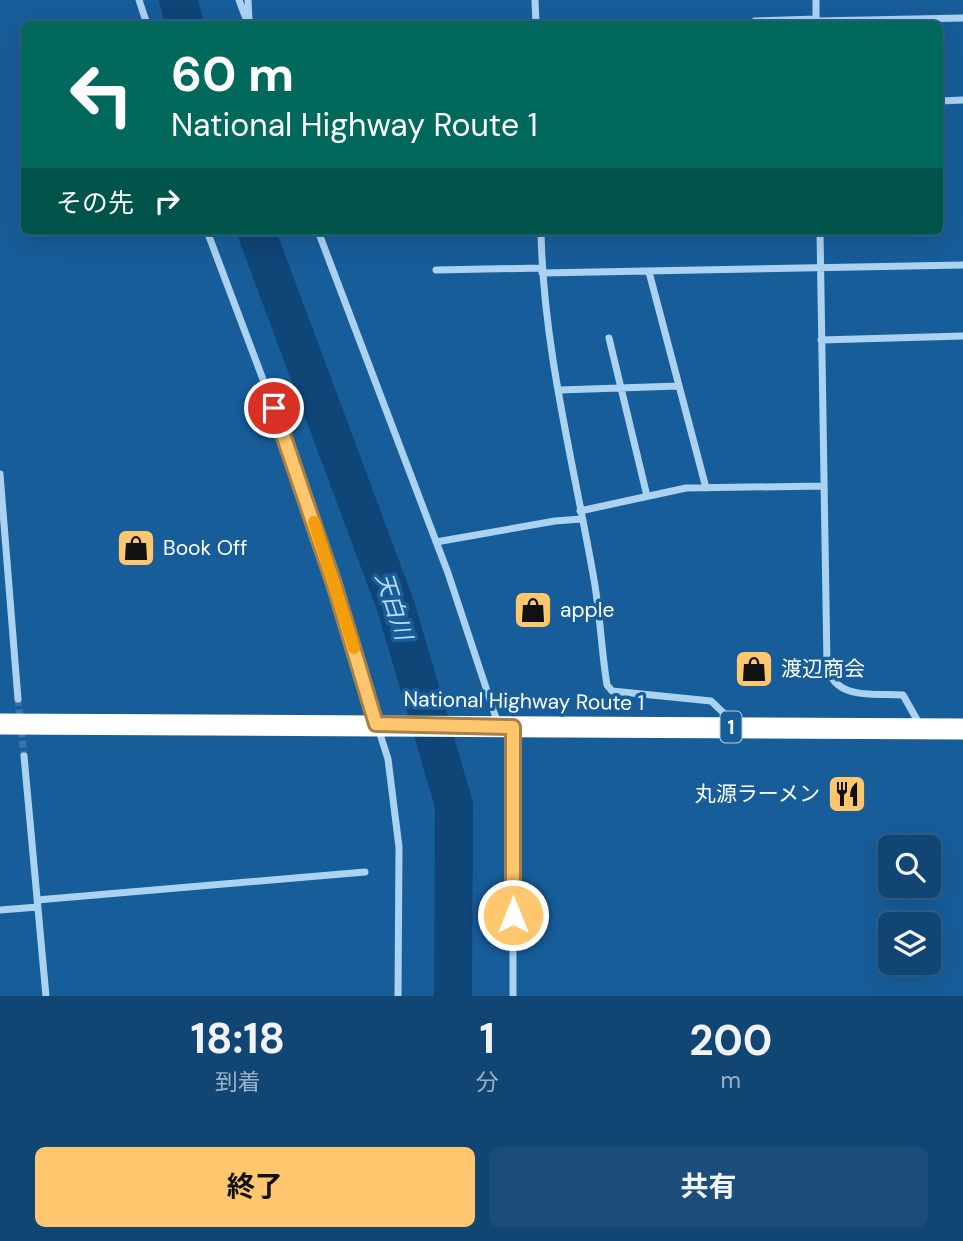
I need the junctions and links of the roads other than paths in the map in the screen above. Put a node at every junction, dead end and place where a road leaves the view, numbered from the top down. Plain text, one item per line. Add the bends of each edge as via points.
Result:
1 (139, 0) edge
2 (239, 0) edge
3 (248, 0) edge
4 (535, 0) edge
5 (816, 0) edge
6 (963, 18) edge
7 (146, 21) edge
8 (248, 21) edge
9 (249, 21) edge
10 (536, 21) edge
11 (817, 21) edge
12 (854, 21) edge
13 (963, 100) edge
14 (943, 101) edge
15 (209, 235) edge
16 (320, 235) edge
17 (541, 235) edge
18 (820, 235) edge
19 (963, 265) edge
20 (820, 269) junction
21 (436, 270) dead end
22 (541, 271) junction
23 (649, 272) junction
24 (963, 336) edge
25 (609, 338) dead end
26 (821, 340) junction
27 (678, 386) junction
28 (621, 388) junction
29 (560, 390) junction
30 (0, 474) edge
31 (824, 486) junction
32 (706, 488) junction
33 (647, 496) junction
34 (581, 515) junction
35 (436, 542) junction
36 (11, 595) junction
37 (0, 596) edge
38 (18, 699) tunnel mouth
39 (0, 724) edge
40 (376, 724) junction
41 (506, 727) junction
42 (739, 727) junction
43 (922, 728) junction
44 (963, 729) edge
45 (24, 756) tunnel mouth
46 (365, 872) dead end
47 (38, 903) junction
48 (0, 910) edge
49 (46, 996) edge
50 (398, 996) edge
51 (513, 996) edge

1 - 7 street
2 - 8 street
3 - 9 street
4 - 10 street
5 - 11 street
6 - 12 street
13 - 14 street
15 - 40 street via 293,459
16 - 35 street
17 - 22 street
18 - 20 street
19 - 20 street
20 - 23 street
20 - 26 street
21 - 22 street
22 - 23 street
22 - 29 street
23 - 27 street
24 - 26 street
25 - 28 street
26 - 31 street
27 - 28 street
27 - 32 street
28 - 29 street
28 - 33 street
29 - 34 street
30 - 36 street
31 - 32 street
31 - 43 street via 829,679 850,692 903,695
32 - 33 street
33 - 34 street
34 - 35 street
34 - 42 street via 607,685 612,691 711,701
35 - 41 street
36 - 37 street
36 - 38 street
39 - 40 highway, National Highway Route 1 / 1
40 - 41 highway, National Highway Route 1 / 1
40 - 50 street via 388,759 399,847
41 - 42 highway, National Highway Route 1 / 1
41 - 51 street
42 - 43 highway, National Highway Route 1 / 1
43 - 44 highway, National Highway Route 1 / 1
45 - 47 street
46 - 47 street
47 - 48 street
47 - 49 street

